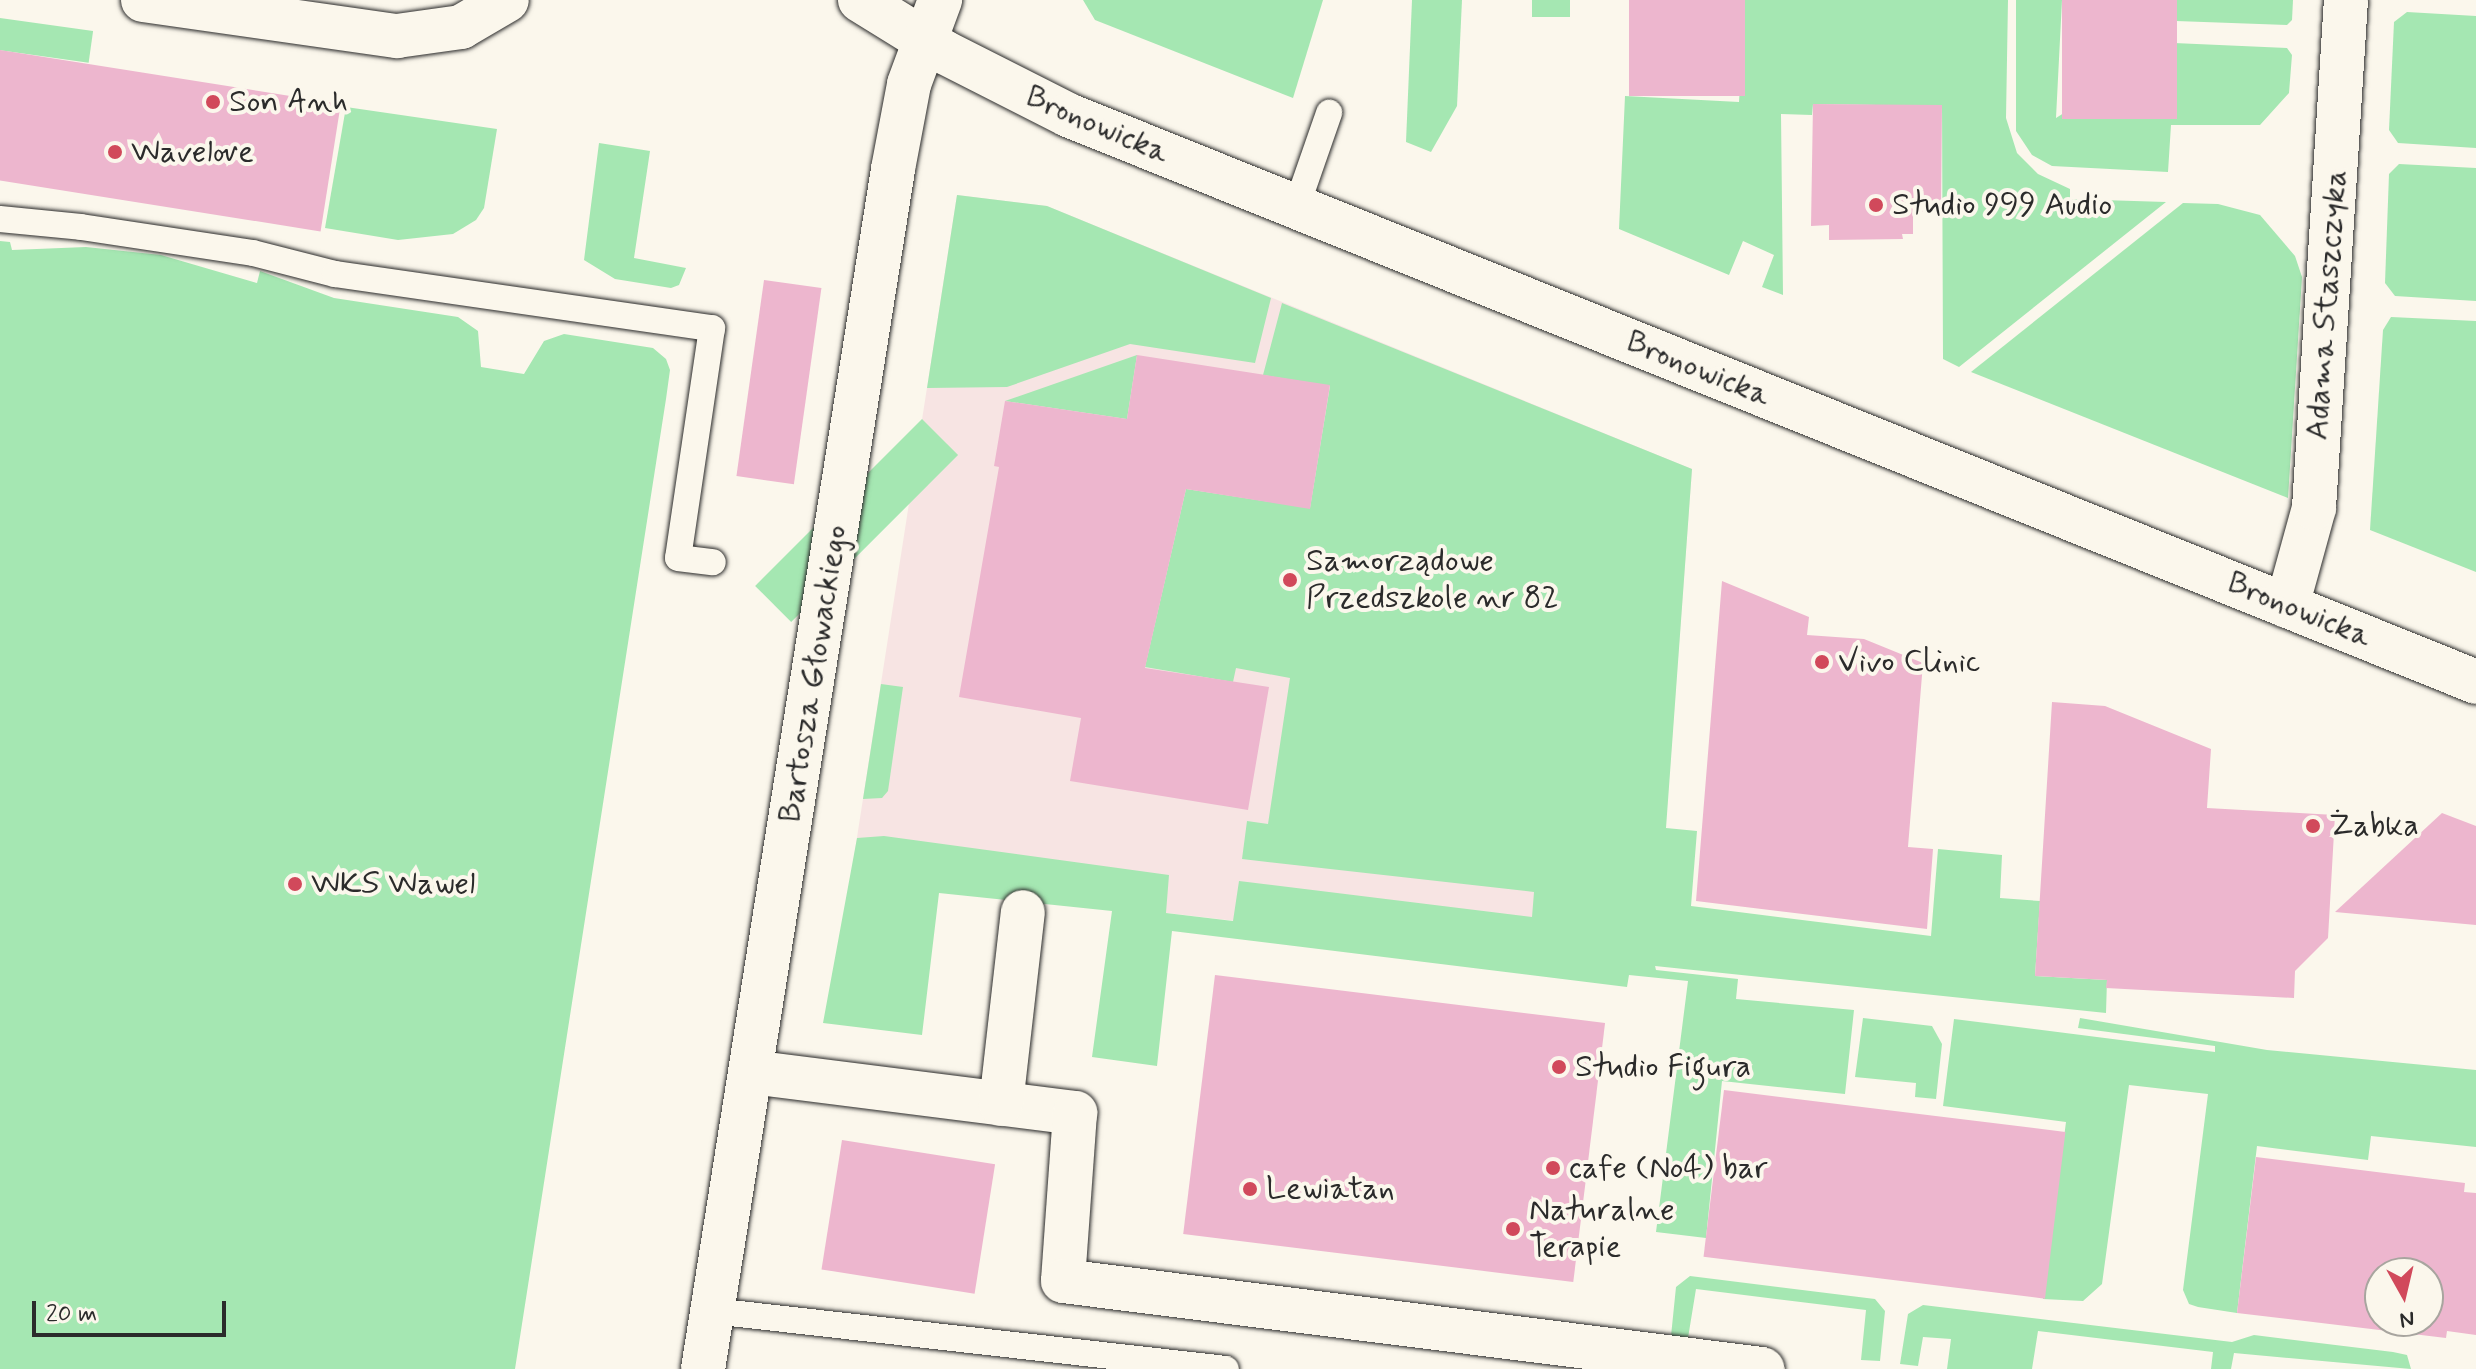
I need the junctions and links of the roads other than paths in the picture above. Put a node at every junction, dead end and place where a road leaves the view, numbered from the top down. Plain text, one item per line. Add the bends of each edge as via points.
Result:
1 (143, 0) edge
2 (507, 0) edge
3 (860, 0) edge
4 (940, 0) edge
5 (2346, 0) edge
6 (926, 41) junction
7 (1329, 113) dead end
8 (1296, 208) junction
9 (0, 219) edge
10 (713, 562) dead end
11 (2287, 606) junction
12 (2476, 682) edge
13 (1023, 912) dead end
14 (751, 1072) junction
15 (1001, 1104) junction
16 (713, 1311) junction
17 (703, 1369) edge
18 (1226, 1369) edge
19 (1762, 1369) edge

1 - 2 street via 397,36 461,27
3 - 6 street, Bronowicka
4 - 6 street, Bartosza Głowackiego
5 - 11 street, Adama Staszczyka via 2314,508
6 - 8 street, Bronowicka via 1068,115
6 - 14 street, Bartosza Głowackiego via 906,94 893,169
7 - 8 lane
8 - 11 street, Bronowicka
9 - 10 lane via 253,253 335,274 712,328 678,558
11 - 12 street, Bronowicka
13 - 15 street
14 - 15 street
14 - 16 street, Bartosza Głowackiego
15 - 19 street via 1075,1113 1063,1281
16 - 17 street, Bartosza Głowackiego
16 - 18 lane

